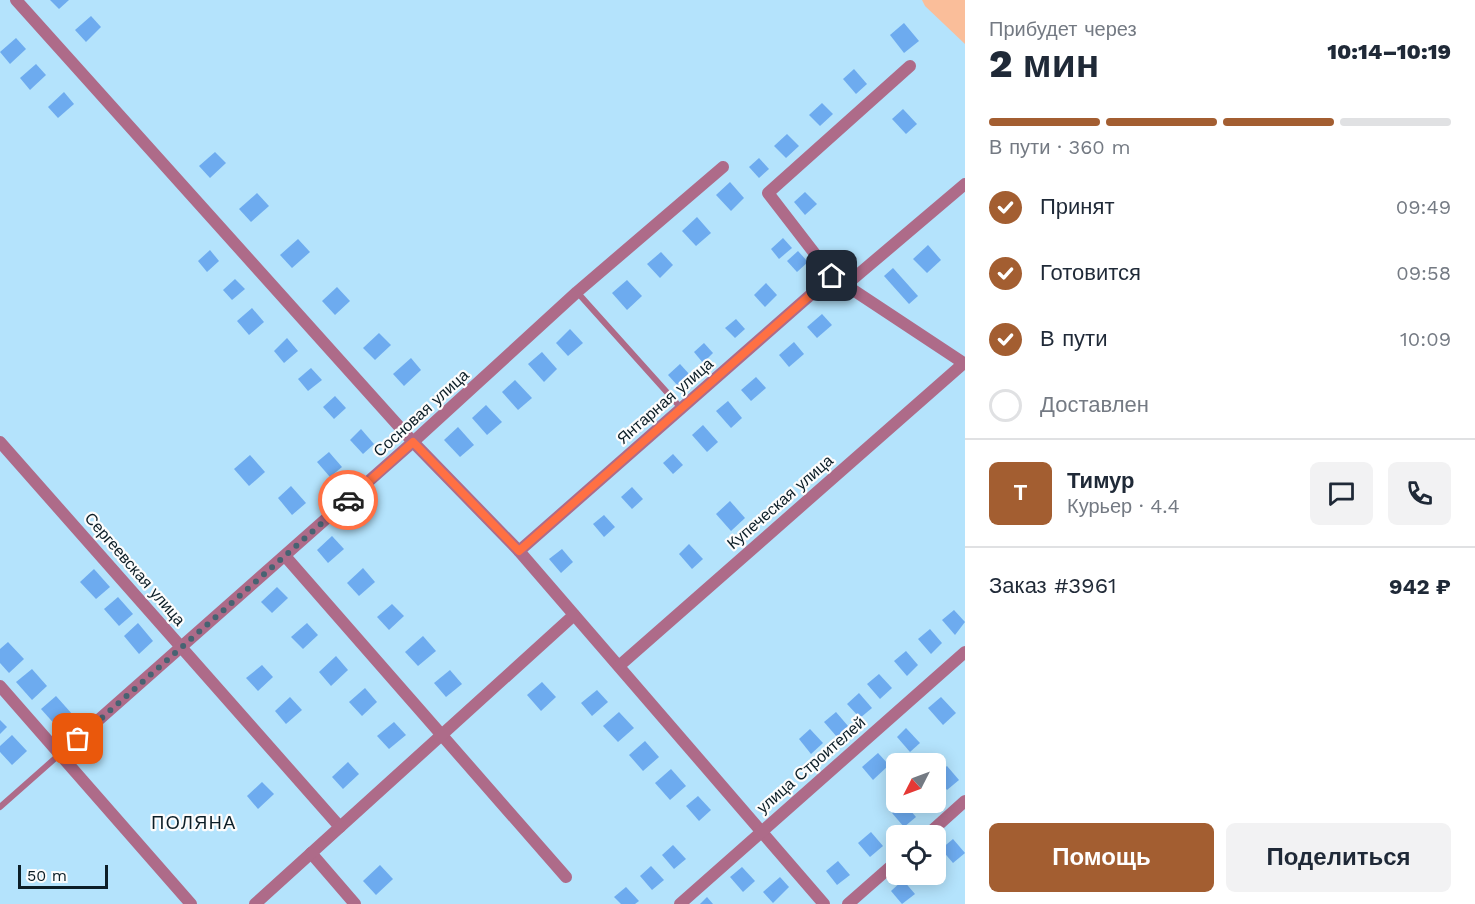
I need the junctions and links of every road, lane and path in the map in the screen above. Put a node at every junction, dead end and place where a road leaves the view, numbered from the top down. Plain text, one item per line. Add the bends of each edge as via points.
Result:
1 (16, 0) edge
2 (910, 66) dead end
3 (723, 167) dead end
4 (965, 184) edge
5 (832, 276) junction
6 (847, 284) junction
7 (577, 292) junction
8 (964, 363) edge
9 (681, 408) junction
10 (0, 442) edge
11 (413, 442) junction
12 (519, 551) junction
13 (285, 556) junction
14 (574, 615) junction
15 (182, 647) junction
16 (965, 652) edge
17 (619, 666) junction
18 (0, 687) edge
19 (443, 734) junction
20 (60, 754) junction
21 (965, 801) edge
22 (0, 807) edge
23 (938, 825) edge
24 (340, 827) junction
25 (762, 831) junction
26 (311, 853) junction
27 (886, 871) edge
28 (566, 877) dead end
29 (191, 904) edge
30 (255, 904) edge
31 (355, 904) edge
32 (680, 904) edge
33 (824, 904) edge
34 (848, 904) edge

1 - 11 street
2 - 5 street via 768,193
3 - 7 street, Сосновая улица
4 - 6 street
5 - 6 street
5 - 9 street, Янтарная улица
6 - 8 street
7 - 9 lane
7 - 11 street, Сосновая улица
8 - 17 street, Купеческая улица
9 - 12 street, Янтарная улица
10 - 15 street, Сергеевская улица
11 - 12 street
11 - 13 street, Сосновая улица
12 - 14 street
13 - 15 street, Сосновая улица
13 - 19 street
14 - 17 street
14 - 19 street
15 - 20 street, Сосновая улица
15 - 24 street, Сергеевская улица
16 - 25 street, улица Строителей
17 - 25 street
18 - 20 street
19 - 24 street
19 - 28 street
20 - 22 lane
20 - 29 street
21 - 23 street
24 - 26 street
25 - 32 street, улица Строителей
25 - 33 street
26 - 30 street
26 - 31 street
27 - 34 street

